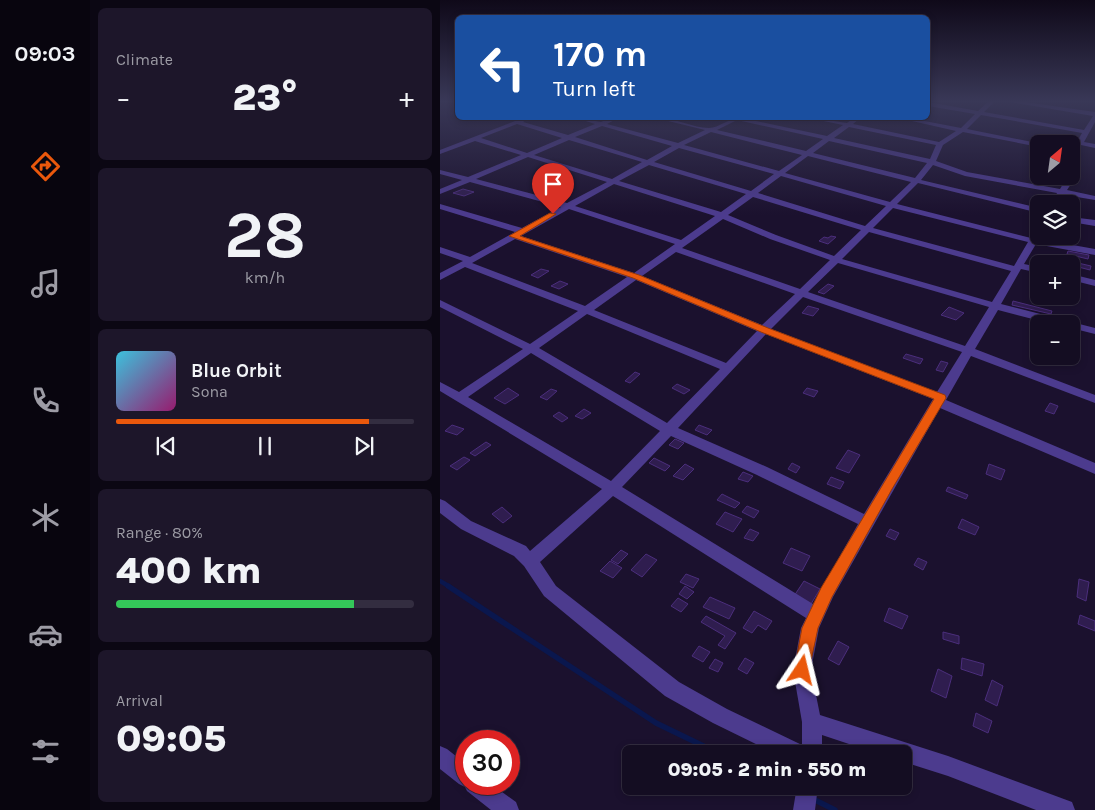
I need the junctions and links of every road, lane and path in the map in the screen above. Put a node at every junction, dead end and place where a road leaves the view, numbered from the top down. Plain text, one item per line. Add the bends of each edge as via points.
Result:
1 (474, 140) edge
2 (479, 140) edge
3 (565, 140) edge
4 (575, 140) edge
5 (660, 140) edge
6 (689, 140) edge
7 (747, 140) edge
8 (827, 140) joint
9 (921, 140) edge
10 (947, 140) edge
11 (1009, 140) edge
12 (940, 144) junction
13 (1030, 144) edge
14 (679, 145) junction
15 (1095, 146) edge
16 (1080, 147) edge
17 (440, 152) edge
18 (528, 155) junction
19 (806, 155) junction
20 (649, 161) junction
21 (932, 162) junction
22 (440, 172) edge
23 (780, 173) junction
24 (918, 180) junction
25 (467, 181) junction
26 (611, 182) junction
27 (1066, 185) edge
28 (440, 192) edge
29 (1062, 192) junction
30 (752, 193) junction
31 (1060, 195) edge
32 (1095, 198) edge
33 (892, 204) junction
34 (440, 206) edge
35 (568, 206) junction
36 (1030, 210) edge
37 (721, 215) junction
38 (1080, 220) edge
39 (1095, 223) edge
40 (867, 229) junction
41 (522, 231) junction
42 (1030, 235) edge
43 (513, 236) junction
44 (1031, 245) edge
45 (1069, 245) edge
46 (679, 247) junction
47 (440, 250) edge
48 (1095, 252) edge
49 (836, 260) junction
50 (468, 262) junction
51 (1018, 268) junction
52 (1030, 269) edge
53 (440, 277) edge
54 (636, 277) junction
55 (1080, 280) edge
56 (1095, 283) edge
57 (802, 293) junction
58 (440, 303) edge
59 (995, 306) junction
60 (588, 311) junction
61 (1030, 315) edge
62 (1080, 327) edge
63 (764, 330) junction
64 (1095, 331) edge
65 (532, 349) junction
66 (968, 351) junction
67 (728, 368) junction
68 (440, 386) edge
69 (460, 398) junction
70 (1095, 399) edge
71 (940, 400) junction
72 (667, 429) junction
73 (1095, 469) edge
74 (612, 489) junction
75 (440, 505) edge
76 (867, 522) junction
77 (530, 561) junction
78 (816, 614) junction
79 (812, 722) junction
80 (780, 745) edge
81 (812, 745) edge
82 (440, 756) edge
83 (455, 768) edge
84 (488, 795) edge
85 (806, 795) edge
86 (508, 810) edge
87 (804, 810) edge
88 (1064, 810) edge

1 - 17 street
2 - 18 street
3 - 18 street
4 - 20 street
5 - 14 street
6 - 14 street
7 - 19 street
8 - 19 street
8 - 21 street
9 - 12 street
10 - 12 street
11 - 13 street
12 - 21 street
14 - 20 street
14 - 23 street
15 - 16 street
18 - 25 street
18 - 26 street
19 - 23 street
19 - 24 street
20 - 26 street
20 - 30 street
21 - 24 street
21 - 29 street via 965,174
22 - 25 street
23 - 30 street
23 - 33 street
24 - 33 street
24 - 36 street
25 - 28 street
25 - 35 street
26 - 35 street
26 - 37 street
27 - 29 street
29 - 31 street
29 - 32 street
30 - 37 street
30 - 40 street
33 - 40 street
33 - 42 street
34 - 41 street
35 - 41 street
35 - 46 street
37 - 46 street
37 - 49 street
38 - 39 street
40 - 49 street
40 - 51 street
41 - 43 street
43 - 50 street
43 - 54 street
44 - 51 street
45 - 48 street
46 - 54 street
46 - 57 street
47 - 50 street
49 - 57 street
49 - 59 street
50 - 53 street
50 - 60 street
51 - 52 street
51 - 59 street
54 - 60 street
54 - 63 street
55 - 56 street
57 - 63 street
57 - 66 street
58 - 65 street
59 - 61 street
59 - 66 street
60 - 65 street
60 - 67 street
62 - 64 street
63 - 67 street
63 - 71 street
65 - 69 street
65 - 72 street
66 - 70 street
66 - 71 street
67 - 72 street
68 - 69 street
69 - 74 street
71 - 73 street
71 - 76 street
72 - 74 street
72 - 76 street
74 - 77 street
74 - 78 street
75 - 77 street via 466,526 520,551
76 - 78 street
77 - 80 street via 550,592 672,688
78 - 79 street via 802,670
79 - 81 street
79 - 88 street via 948,766
82 - 83 street
84 - 86 street
85 - 87 street

